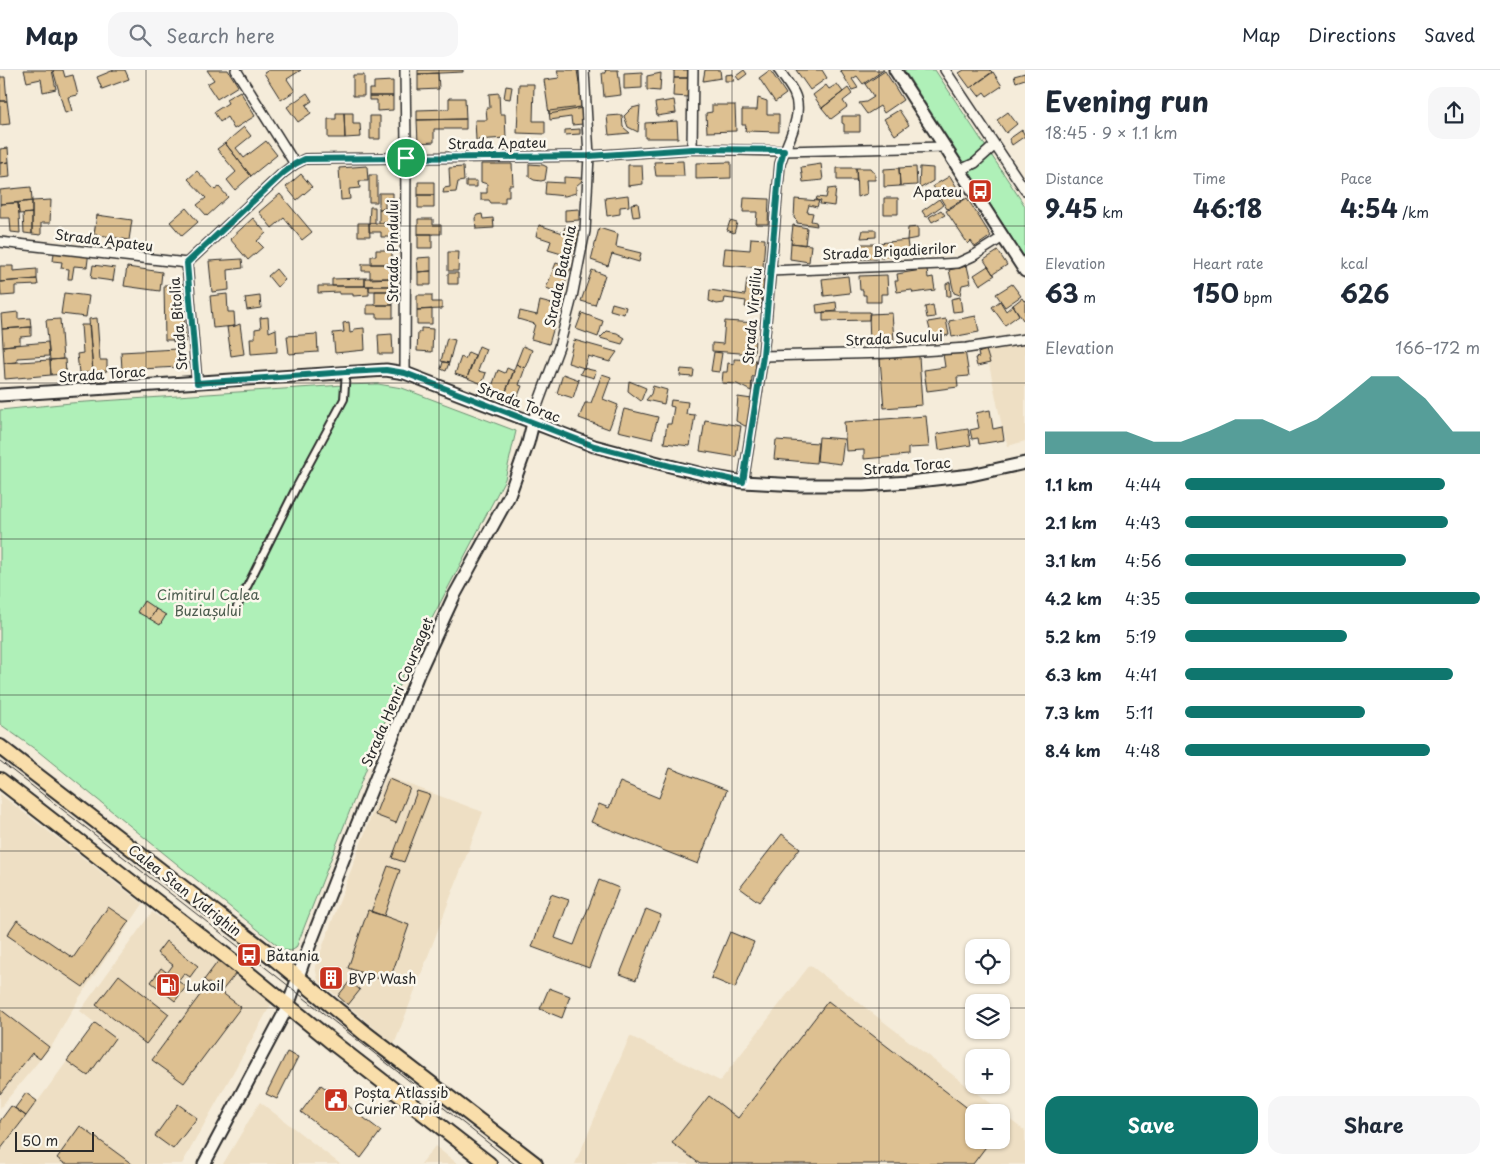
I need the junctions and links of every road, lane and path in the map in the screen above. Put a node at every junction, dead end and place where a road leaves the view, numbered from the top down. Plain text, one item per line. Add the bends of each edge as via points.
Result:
1 (236, 70) edge
2 (405, 70) edge
3 (584, 70) edge
4 (693, 70) edge
5 (779, 70) edge
6 (895, 70) edge
7 (945, 70) edge
8 (995, 144) junction
9 (945, 147) junction
10 (692, 149) junction
11 (784, 150) junction
12 (589, 156) junction
13 (406, 158) junction
14 (295, 164) junction
15 (960, 170) junction
16 (1025, 190) edge
17 (1003, 237) junction
18 (0, 242) edge
19 (187, 263) junction
20 (770, 271) junction
21 (1025, 271) edge
22 (1025, 338) edge
23 (763, 356) junction
24 (346, 372) junction
25 (405, 373) junction
26 (197, 383) junction
27 (0, 395) edge
28 (533, 423) junction
29 (1025, 463) edge
30 (743, 482) junction
31 (235, 611) dead end
32 (0, 747) edge
33 (0, 780) edge
34 (297, 977) junction
35 (288, 1006) junction
36 (204, 1164) edge
37 (489, 1164) edge
38 (535, 1164) edge

1 - 14 street
2 - 13 street, Strada Pindului
3 - 12 street, Strada Batania
4 - 10 street
5 - 11 street, Strada Virgiliu via 795,94 798,106 797,118
6 - 9 street
7 - 8 street
8 - 15 street via 975,163
8 - 16 street
9 - 11 street, Strada Apateu
9 - 15 street
10 - 11 street, Strada Apateu
10 - 12 street, Strada Apateu
11 - 20 street, Strada Virgiliu
12 - 13 street, Strada Apateu
12 - 28 street, Strada Batania via 586,231 580,260 559,347
13 - 14 street, Strada Apateu via 305,159
13 - 25 street, Strada Pindului
14 - 19 street, Strada Apateu
15 - 17 street
17 - 20 street, Strada Brigadierilor via 958,263
17 - 21 street
18 - 19 street, Strada Apateu
19 - 26 street, Strada Bitolia
20 - 23 street, Strada Virgiliu
22 - 23 street, Strada Sucului via 967,348
23 - 30 street, Strada Virgiliu
24 - 25 street, Strada Torac via 386,370
24 - 26 street, Strada Torac
24 - 31 street via 344,398
25 - 28 street, Strada Torac
26 - 27 street, Strada Torac
28 - 30 street, Strada Torac via 594,446
28 - 34 street, Strada Henri Coursaget via 509,496 454,596 419,672
29 - 30 street, Strada Torac via 971,475 863,486
32 - 34 main road, Calea Stan Vidrighin
33 - 35 main road, Calea Stan Vidrighin
34 - 35 street, Strada Henri Coursaget
34 - 38 main road, Calea Stan Vidrighin
35 - 36 street, Strada Henri Coursaget
35 - 37 main road, Calea Stan Vidrighin

